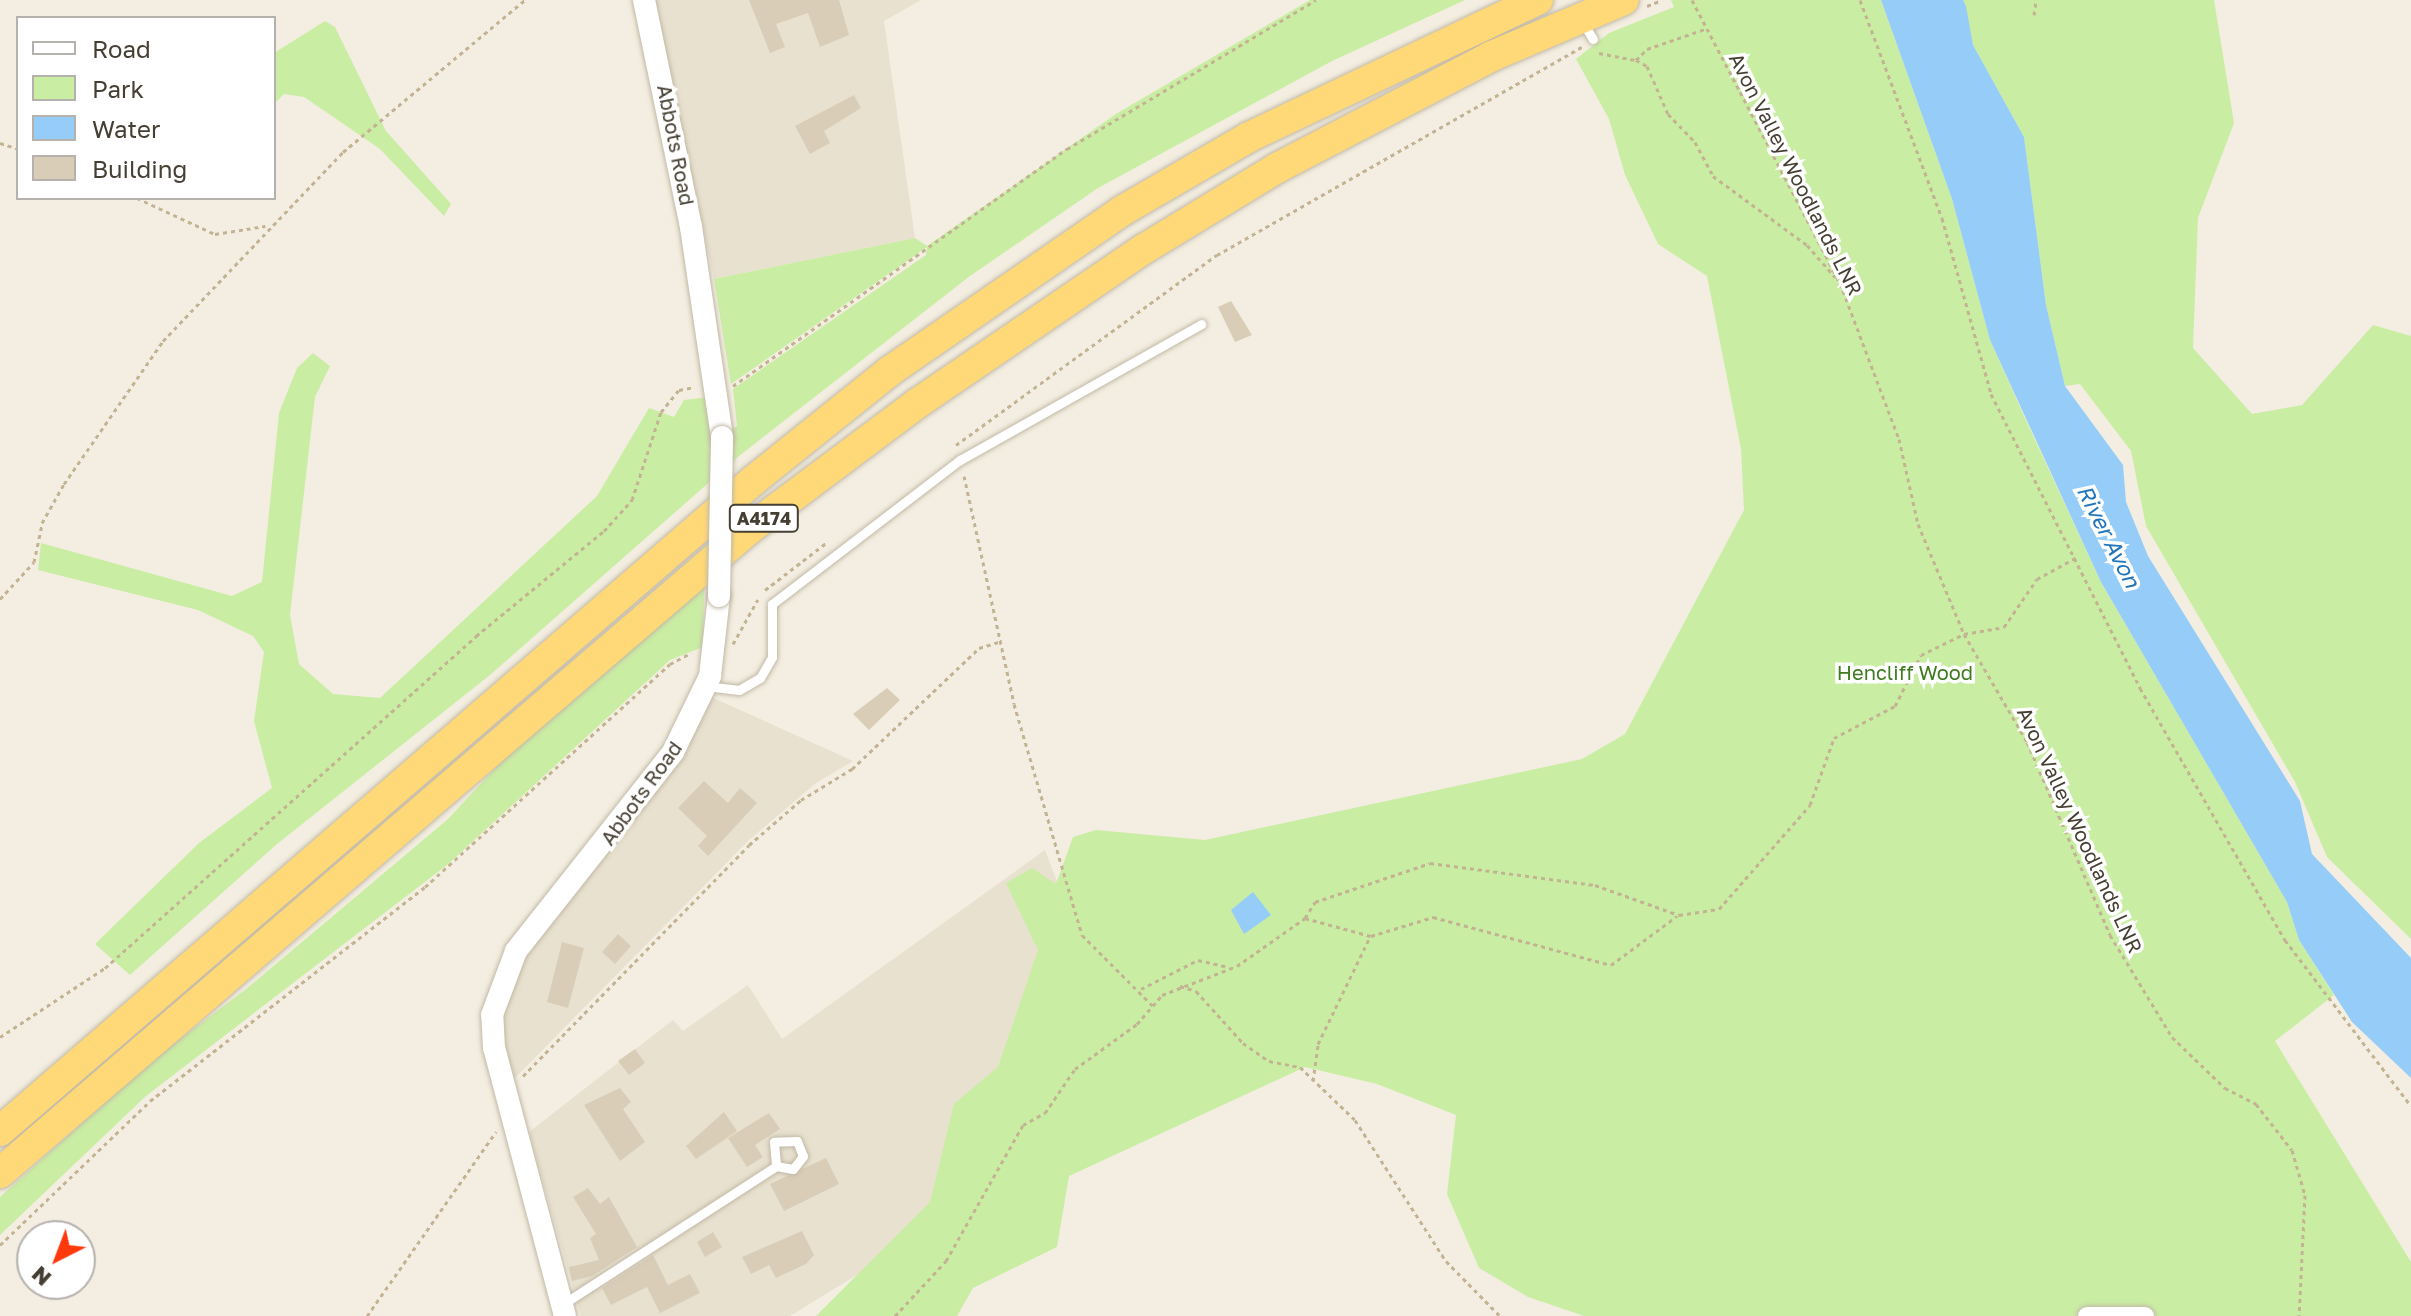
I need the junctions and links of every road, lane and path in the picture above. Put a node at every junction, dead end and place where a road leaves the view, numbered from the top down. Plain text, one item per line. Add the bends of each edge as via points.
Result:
1 (525, 0) edge
2 (644, 0) edge
3 (1316, 0) edge
4 (1538, 0) edge
5 (1662, 0) edge
6 (1692, 0) edge
7 (1860, 0) edge
8 (2036, 0) edge
9 (1637, 2) edge
10 (2034, 15) dead end
11 (1705, 29) junction
12 (1587, 34) junction
13 (1636, 60) junction
14 (141, 200) edge
15 (269, 225) junction
16 (1840, 283) junction
17 (1201, 324) dead end
18 (720, 388) junction
19 (953, 447) dead end
20 (960, 460) junction
21 (2077, 557) junction
22 (0, 599) edge
23 (1964, 634) junction
24 (999, 642) junction
25 (706, 686) junction
26 (1679, 915) junction
27 (1305, 918) junction
28 (1371, 936) junction
29 (1225, 966) junction
30 (1178, 985) junction
31 (1141, 989) junction
32 (1152, 1005) junction
33 (0, 1037) edge
34 (1313, 1081) junction
35 (509, 1104) junction
36 (2411, 1106) edge
37 (0, 1131) edge
38 (776, 1166) dead end
39 (0, 1173) edge
40 (563, 1310) edge
41 (367, 1316) edge
42 (895, 1316) edge
43 (1500, 1316) edge
44 (2087, 1316) edge
45 (2145, 1316) edge
46 (2299, 1316) edge

1 - 15 path via 390,109
2 - 18 street, Abbots Road
3 - 18 path via 1067,149 759,373
4 - 37 highway, A4174 via 1249,137 972,310 754,480
5 - 9 path
6 - 11 path, Avon Valley Woodlands LNR
7 - 21 path via 1942,218 1991,394
8 - 10 path
9 - 12 highway, A4174
11 - 13 path via 1647,49
11 - 16 path, Avon Valley Woodlands LNR
12 - 13 path
12 - 39 highway, A4174 via 1453,75 1277,168 1132,257 918,403 748,530
13 - 16 path via 1647,66 1668,114 1695,142 1713,176 1807,245
14 - 15 path via 215,234 240,235
15 - 22 path via 163,341 64,484 42,523 34,562
16 - 23 path, Avon Valley Woodlands LNR via 1899,439 1918,524
17 - 20 lane
18 - 25 street, Abbots Road, bridge via 719,596
18 - 33 path via 679,390 661,412 632,500 604,531 476,636 105,968
19 - 20 path
20 - 24 path
20 - 25 lane via 772,604 772,657 760,678 739,690
21 - 23 path via 2037,579 2004,627
21 - 36 path via 2140,688 2285,940
23 - 26 path via 1921,655 1895,706 1834,738 1810,805 1719,909
23 - 46 path, Avon Valley Woodlands LNR via 2027,742 2110,935 2172,1037 2225,1088 2256,1104 2292,1150 2305,1195
24 - 31 path via 1082,935 1122,980
24 - 35 path via 979,648 852,769 801,800 749,845
25 - 35 street, Abbots Road via 665,764 516,951 499,984 492,1015
26 - 27 path via 1595,885 1430,863 1315,902
26 - 28 path via 1611,965 1433,917
27 - 28 path
27 - 29 path via 1237,966
28 - 34 path via 1318,1044
29 - 30 path via 1202,981
29 - 31 path via 1198,960
30 - 32 path
30 - 34 path via 1196,991 1243,1043 1269,1061 1300,1067
31 - 32 path
32 - 42 path via 1075,1069 1045,1113 1023,1125 946,1261
34 - 43 path via 1355,1120 1446,1261
35 - 40 street, Abbots Road
35 - 41 path
38 - 40 lane
44 - 45 street

